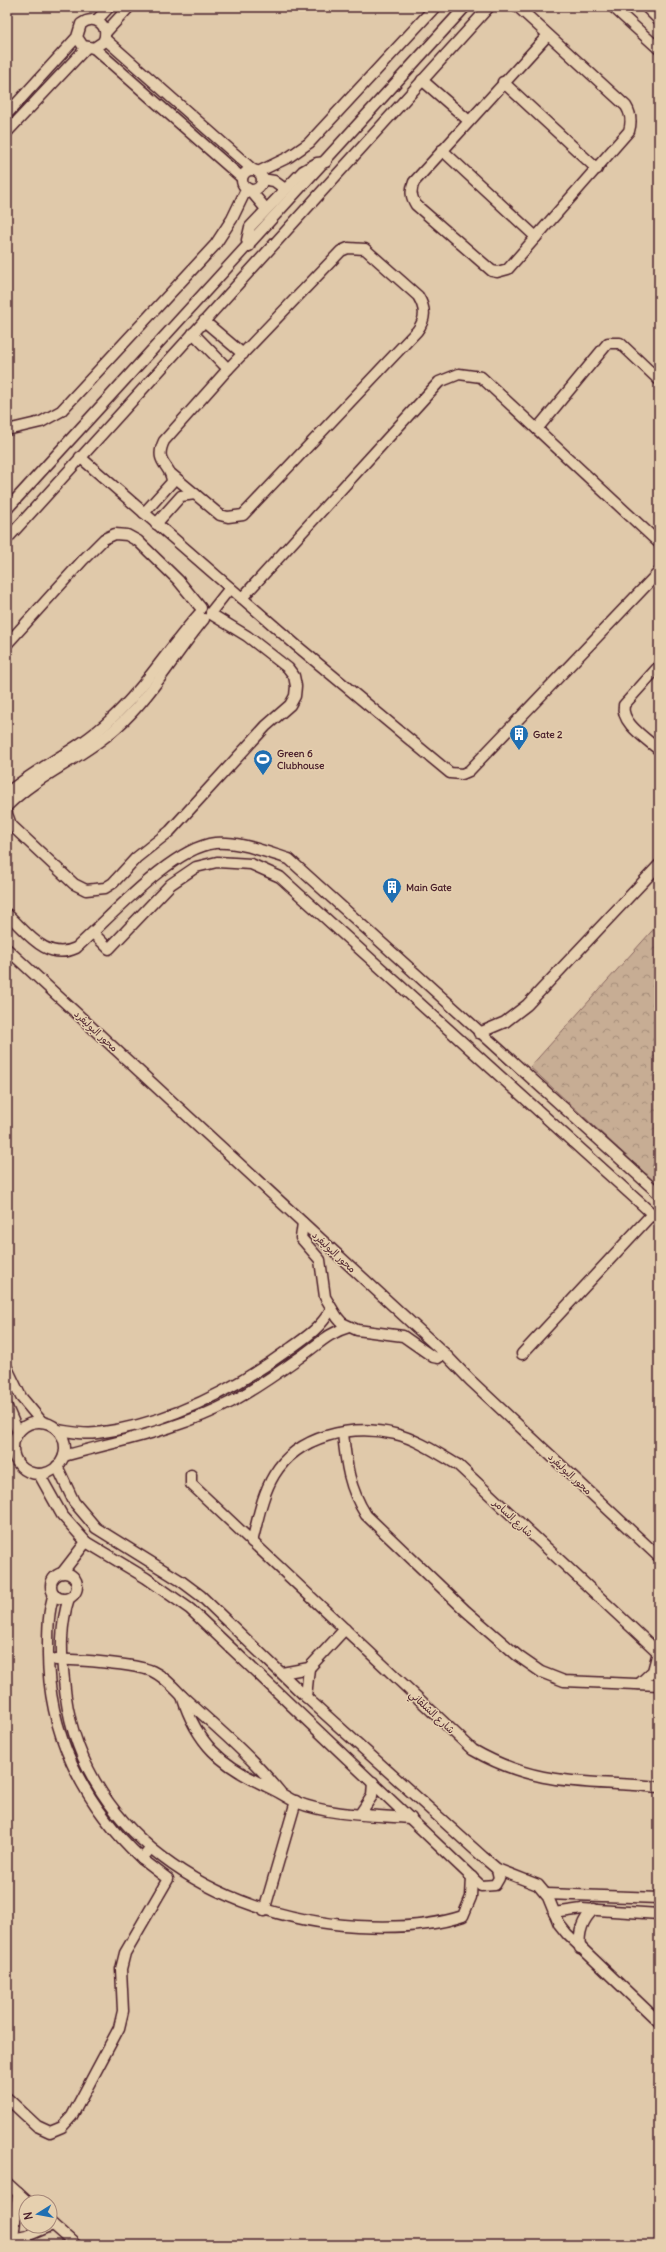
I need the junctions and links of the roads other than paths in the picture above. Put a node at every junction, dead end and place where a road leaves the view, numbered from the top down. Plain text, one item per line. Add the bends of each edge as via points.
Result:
1 (109, 7) edge
2 (129, 7) edge
3 (435, 7) edge
4 (465, 7) edge
5 (490, 7) edge
6 (518, 7) edge
7 (613, 7) edge
8 (646, 7) edge
9 (97, 20) junction
10 (659, 20) edge
11 (105, 35) junction
12 (547, 36) junction
13 (77, 37) junction
14 (90, 48) junction
15 (659, 49) edge
16 (422, 80) junction
17 (504, 82) junction
18 (7, 114) edge
19 (469, 121) junction
20 (7, 132) edge
21 (442, 150) junction
22 (326, 162) junction
23 (597, 169) junction
24 (257, 173) junction
25 (242, 178) junction
26 (249, 189) junction
27 (285, 189) junction
28 (266, 210) junction
29 (536, 237) junction
30 (249, 246) junction
31 (204, 321) junction
32 (193, 333) junction
33 (242, 354) junction
34 (228, 369) junction
35 (659, 380) edge
36 (537, 429) junction
37 (7, 430) edge
38 (80, 457) junction
39 (170, 473) junction
40 (195, 494) junction
41 (159, 498) junction
42 (170, 508) junction
43 (7, 510) edge
44 (144, 513) junction
45 (156, 524) junction
46 (7, 538) edge
47 (659, 543) edge
48 (659, 572) edge
49 (228, 586) junction
50 (242, 598) junction
51 (206, 612) junction
52 (7, 644) edge
53 (659, 666) edge
54 (659, 750) edge
55 (24, 786) junction
56 (7, 793) edge
57 (7, 806) edge
58 (7, 814) edge
59 (9, 824) edge
60 (659, 865) edge
61 (7, 914) edge
62 (93, 933) junction
63 (7, 948) edge
64 (479, 1032) junction
65 (659, 1194) edge
66 (656, 1217) edge
67 (302, 1223) junction
68 (331, 1309) junction
69 (349, 1327) junction
70 (444, 1353) junction
71 (522, 1354) dead end
72 (7, 1368) edge
73 (7, 1407) edge
74 (42, 1422) junction
75 (58, 1430) junction
76 (343, 1433) junction
77 (13, 1437) edge
78 (64, 1456) junction
79 (7, 1462) edge
80 (20, 1466) junction
81 (57, 1466) junction
82 (39, 1474) junction
83 (191, 1475) dead end
84 (86, 1542) junction
85 (252, 1542) junction
86 (659, 1557) edge
87 (62, 1572) junction
88 (54, 1594) junction
89 (69, 1598) junction
90 (344, 1629) junction
91 (659, 1652) edge
92 (62, 1659) junction
93 (48, 1660) junction
94 (309, 1668) junction
95 (282, 1673) junction
96 (639, 1684) junction
97 (659, 1686) edge
98 (182, 1696) junction
99 (306, 1697) junction
100 (373, 1782) junction
101 (659, 1787) edge
102 (280, 1792) junction
103 (296, 1801) junction
104 (360, 1814) junction
105 (411, 1818) junction
106 (150, 1849) junction
107 (142, 1858) junction
108 (497, 1869) junction
109 (472, 1877) junction
110 (546, 1894) junction
111 (659, 1898) edge
112 (594, 1909) junction
113 (264, 1911) junction
114 (554, 1913) junction
115 (659, 1914) edge
116 (580, 1948) junction
117 (659, 2022) edge
118 (7, 2098) edge
119 (7, 2184) edge
120 (18, 2193) joint
121 (58, 2228) edge
122 (31, 2234) edge
123 (11, 2242) edge
124 (76, 2245) edge

1 - 9 street
2 - 11 street
3 - 24 street via 309,143 279,163
4 - 22 street
5 - 16 street
6 - 12 street
7 - 15 street
8 - 10 street
9 - 11 street via 103,25
9 - 13 street via 88,19 81,24
11 - 14 street via 101,45
11 - 24 street
12 - 17 street
12 - 23 street via 629,111 629,131
13 - 14 street via 80,43
13 - 18 street
14 - 20 street
14 - 25 street
16 - 19 street
16 - 31 street
17 - 19 street
17 - 23 street
19 - 21 street
21 - 29 street
21 - 29 street via 414,182 411,194 416,205 492,271 508,268
22 - 27 street via 314,164 303,171
22 - 30 street
23 - 29 street
24 - 25 street via 245,172
24 - 26 street via 260,186
24 - 27 street
25 - 26 street
26 - 28 street
26 - 37 street via 215,245 61,411 41,422
27 - 28 street
28 - 30 street via 250,227 247,240
30 - 43 street
31 - 32 street
31 - 33 street
32 - 34 street
32 - 38 street
33 - 34 street
33 - 40 street via 335,257 348,248 365,249 418,296 423,304 425,314 417,331 249,510 235,517 228,517 220,514
34 - 39 street via 164,441 161,462
35 - 36 street via 620,343 608,342
36 - 47 street
36 - 50 street via 481,377 470,374 448,376 439,382
38 - 44 street
38 - 46 street
39 - 40 street
39 - 41 street via 172,482
40 - 42 street via 181,496
41 - 42 street
41 - 44 street
42 - 45 street
44 - 45 street
45 - 49 street
48 - 50 street via 469,771 456,775 444,768
49 - 50 street
49 - 51 street
51 - 52 street via 138,541 127,535 115,534 104,539 83,560
51 - 55 street via 153,689 112,725 74,748
51 - 59 street via 247,636 292,672 296,681 296,691 290,705 266,726 170,831 136,858 105,888 86,890 74,884
53 - 54 street via 622,710 627,720
55 - 56 street
55 - 57 street
58 - 59 street
60 - 64 street via 527,1006 505,1022
61 - 62 street via 50,952 71,951
62 - 64 street via 164,866 186,853 214,843 263,851 289,858
62 - 66 street via 109,949 171,884 196,867 217,862 251,864 280,877
63 - 67 street, محور البوليفرد
64 - 65 street
66 - 71 street
67 - 68 street via 300,1235 320,1260 325,1297
67 - 70 street, محور البوليفرد
68 - 69 street
68 - 75 street via 317,1329 265,1367 188,1408 141,1424 96,1434
69 - 70 street via 403,1336 433,1357 438,1358
69 - 78 street via 328,1335 254,1389 213,1412 170,1428
70 - 86 street, محور البوليفرد
72 - 74 street via 20,1397
73 - 77 street
74 - 75 street
74 - 77 street via 29,1424
75 - 78 street via 64,1442
76 - 85 street via 309,1442 286,1459 274,1474 266,1491
76 - 91 street, شارع السامر via 364,1431 396,1434 458,1465
76 - 96 street via 350,1484 356,1500 366,1515 466,1611 518,1656 541,1672 564,1681
77 - 80 street via 13,1450
78 - 81 street
79 - 80 street
80 - 82 street via 28,1472
81 - 82 street
81 - 95 street via 74,1502 96,1528 174,1576 201,1596
82 - 84 street via 62,1515
83 - 85 street, شارع الشلقاني via 191,1484
84 - 87 street
84 - 100 street via 146,1578 190,1609
85 - 90 street, شارع الشلقاني
87 - 88 street via 51,1582
87 - 89 street via 76,1579 78,1586 75,1594
88 - 89 street via 61,1599
88 - 93 street
89 - 92 street via 63,1626
90 - 94 street
90 - 101 street, شارع الشلقاني via 445,1726 473,1750 491,1760 522,1773 556,1780
91 - 96 street via 653,1671
92 - 93 street
92 - 98 street via 152,1671 165,1679
92 - 106 street via 65,1694 80,1752 99,1788
93 - 107 street via 54,1711 76,1775 114,1831
94 - 95 street
94 - 99 street
95 - 99 street
96 - 97 street
98 - 102 street via 251,1759
98 - 102 street via 195,1730 215,1755 244,1775
99 - 108 street
100 - 104 street via 372,1796
100 - 105 street
102 - 103 street
103 - 104 street via 323,1809
103 - 113 street
104 - 105 street
105 - 109 street
106 - 107 street
106 - 113 street via 200,1882
107 - 118 street via 168,1879 126,1953 121,1969 123,2011 119,2028 72,2116 62,2127 50,2132 37,2126
108 - 109 street via 499,1878 495,1885 481,1886
108 - 110 street via 532,1882
109 - 113 street via 471,1897 463,1916 435,1923 377,1927 340,1925
110 - 111 street
110 - 114 street
112 - 114 street
112 - 115 street
112 - 116 street via 580,1930
114 - 116 street via 562,1929
116 - 117 street
119 - 120 street
120 - 123 street
121 - 124 street
122 - 123 street

